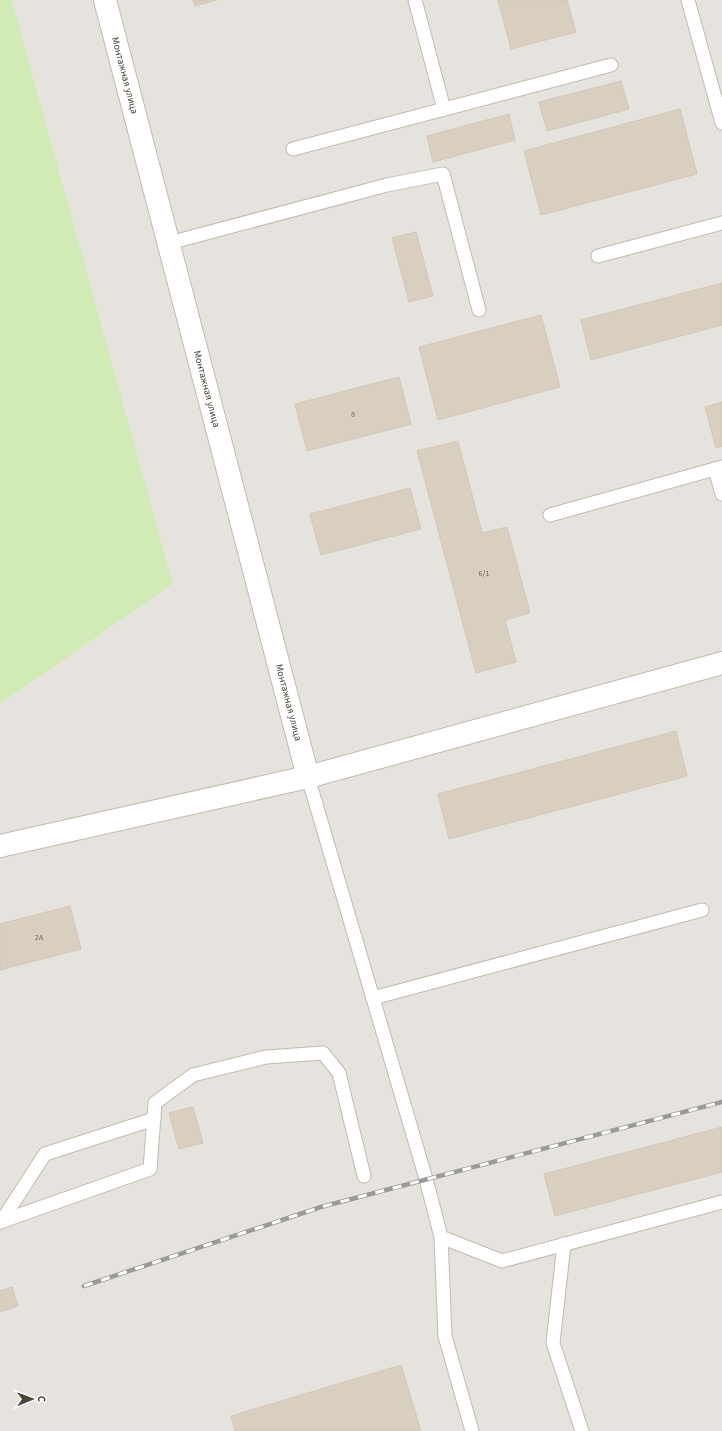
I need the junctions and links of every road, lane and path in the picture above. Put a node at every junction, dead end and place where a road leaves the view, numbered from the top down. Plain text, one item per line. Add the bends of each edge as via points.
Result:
1 (105, 0) edge
2 (415, 0) edge
3 (688, 0) edge
4 (611, 65) dead end
5 (444, 109) junction
6 (722, 123) edge
7 (293, 149) dead end
8 (722, 223) edge
9 (169, 243) junction
10 (598, 256) dead end
11 (479, 310) dead end
12 (718, 468) edge
13 (722, 494) edge
14 (550, 515) dead end
15 (722, 663) edge
16 (308, 777) junction
17 (0, 846) edge
18 (702, 910) dead end
19 (373, 998) junction
20 (154, 1119) junction
21 (364, 1176) dead end
22 (722, 1202) edge
23 (0, 1222) edge
24 (441, 1237) junction
25 (564, 1244) junction
26 (472, 1431) edge
27 (582, 1431) edge

1 - 9 street, Монтажная улица
2 - 5 lane
3 - 6 lane
4 - 5 lane
5 - 7 lane
8 - 10 lane
9 - 11 lane via 387,185 443,174
9 - 16 street, Монтажная улица
12 - 13 lane
12 - 14 lane
15 - 16 street
16 - 17 street
16 - 19 lane
18 - 19 lane
19 - 24 lane
20 - 21 lane via 155,1103 193,1075 266,1057 323,1053 339,1073
20 - 23 lane via 45,1154
20 - 23 lane via 150,1169
22 - 25 lane
24 - 25 lane via 502,1261
24 - 26 lane via 445,1336
25 - 27 lane via 553,1343

